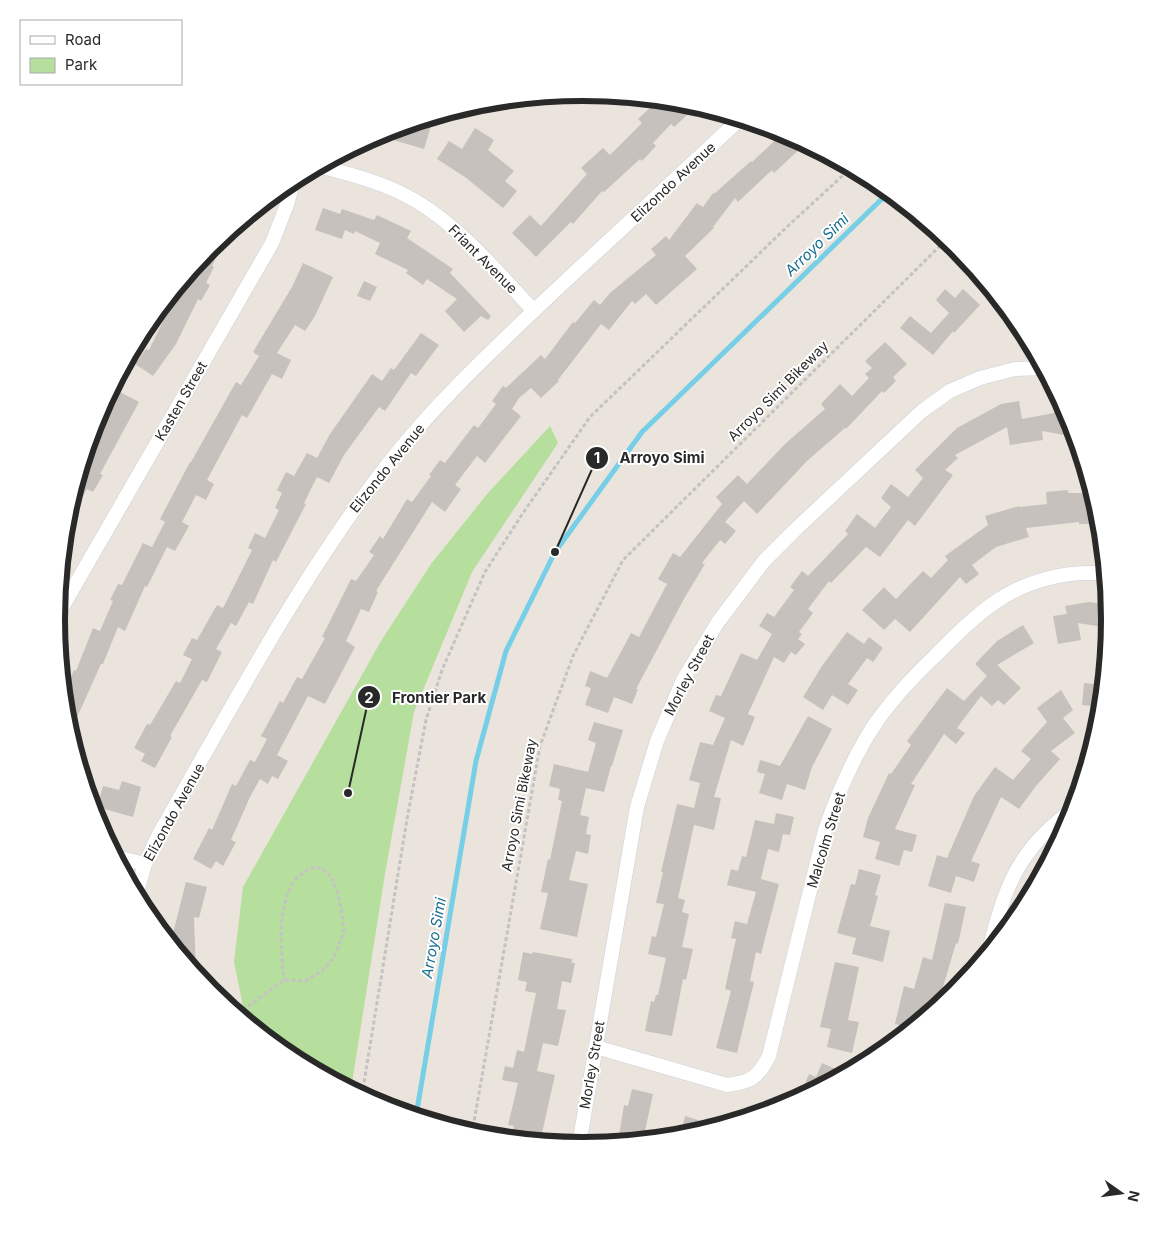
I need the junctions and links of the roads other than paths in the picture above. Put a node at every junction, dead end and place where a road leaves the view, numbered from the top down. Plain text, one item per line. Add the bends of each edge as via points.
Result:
1 (735, 124) edge
2 (327, 168) edge
3 (290, 191) edge
4 (534, 311) junction
5 (1036, 368) edge
6 (1099, 574) edge
7 (66, 601) edge
8 (1061, 818) edge
9 (124, 859) edge
10 (145, 864) junction
11 (139, 886) edge
12 (993, 936) edge
13 (596, 1047) junction
14 (580, 1137) edge

1 - 4 street, Elizondo Avenue
2 - 4 street, Friant Avenue via 375,182 426,207 469,242
3 - 7 street, Kasten Street via 272,243
4 - 10 street, Elizondo Avenue via 432,413 345,521 293,603 159,834
5 - 13 street, Morley Street via 1015,369 980,378 950,391 922,411 796,528 718,622 683,680 657,741 637,807
6 - 13 street, Malcolm Street via 1071,574 1043,580 1018,589 992,604 903,686 875,724 850,767 826,830 769,1056 761,1071 744,1083 727,1085
8 - 12 street via 1037,841 1019,865 1007,888
9 - 10 street
10 - 11 street, Elizondo Avenue
13 - 14 street, Morley Street

